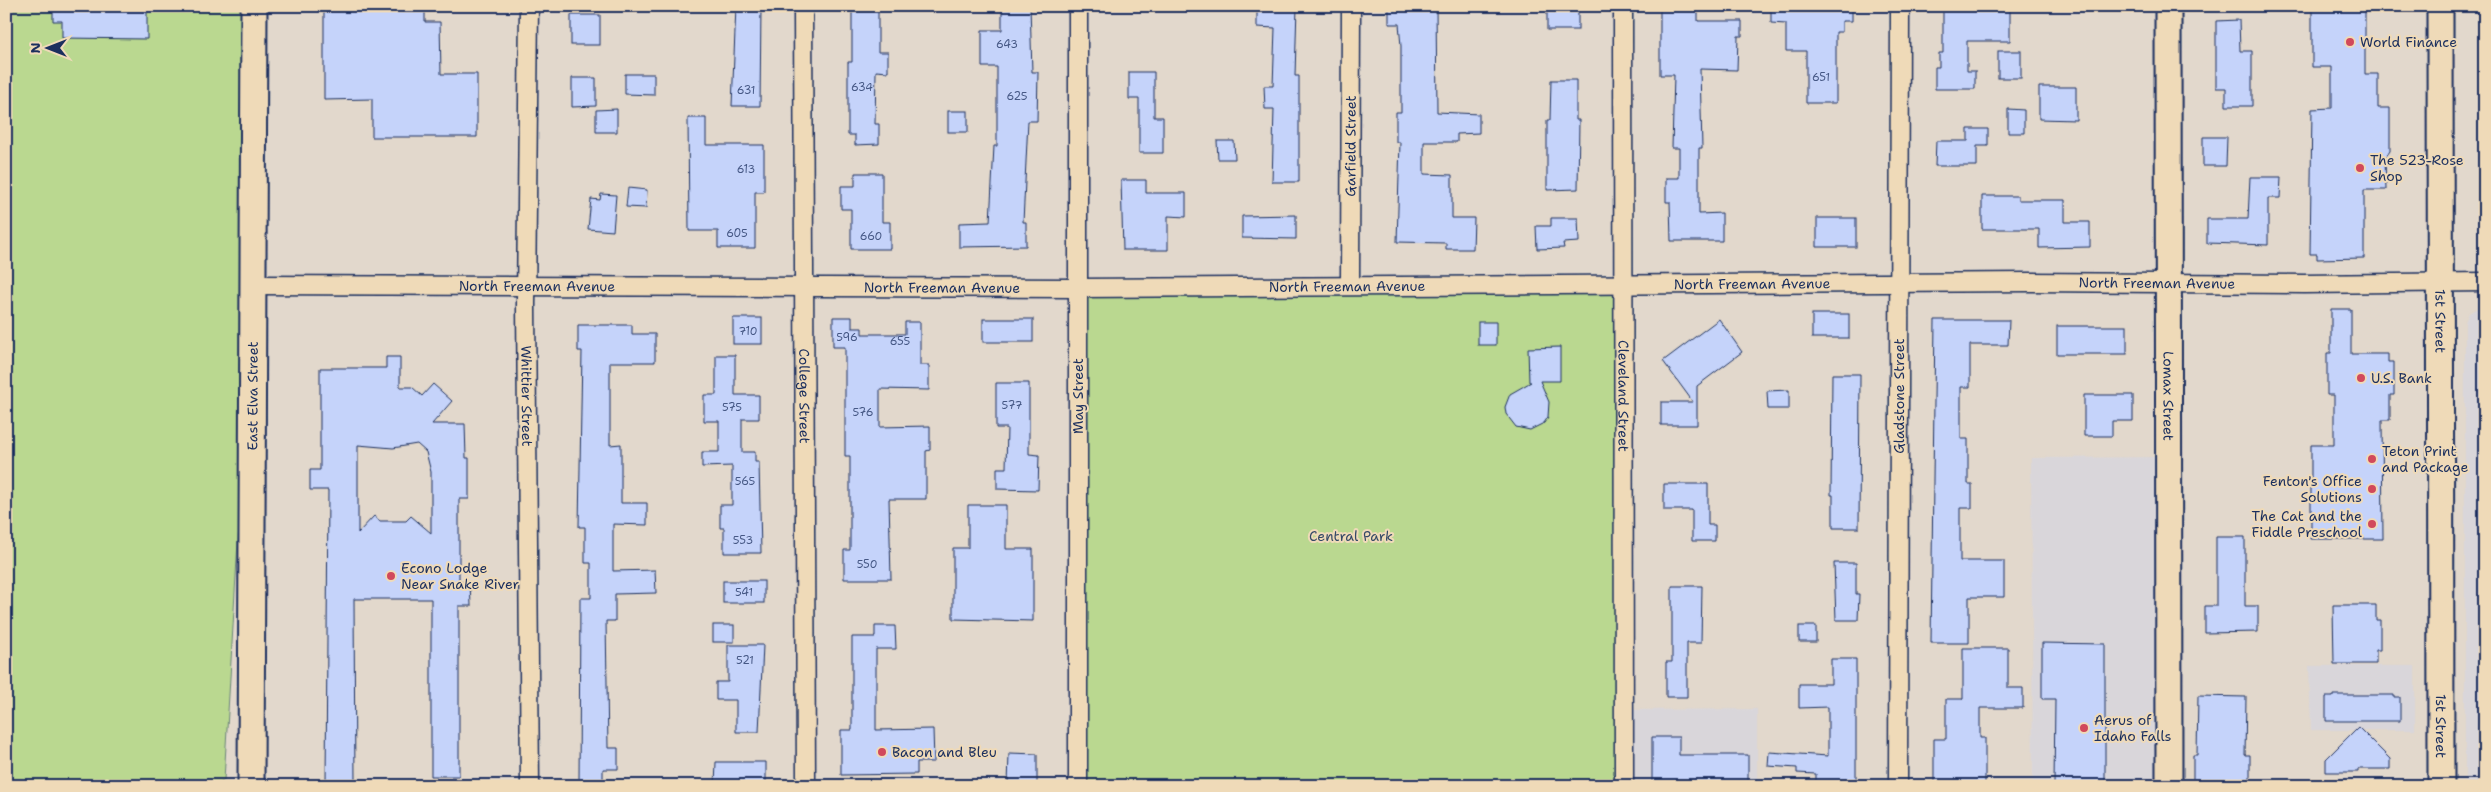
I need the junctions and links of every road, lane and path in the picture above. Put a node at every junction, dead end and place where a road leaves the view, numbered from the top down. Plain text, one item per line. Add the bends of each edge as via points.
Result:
1 (254, 6) edge
2 (529, 6) edge
3 (803, 6) edge
4 (1078, 6) edge
5 (1351, 6) edge
6 (1623, 6) edge
7 (1900, 6) edge
8 (2168, 6) edge
9 (2440, 6) edge
10 (2440, 282) junction
11 (2485, 282) edge
12 (1900, 283) junction
13 (526, 284) junction
14 (2168, 284) junction
15 (253, 285) junction
16 (1350, 285) junction
17 (806, 286) junction
18 (1624, 286) junction
19 (1078, 288) junction
20 (251, 786) edge
21 (530, 786) edge
22 (806, 786) edge
23 (1078, 786) edge
24 (1624, 786) edge
25 (1898, 786) edge
26 (2169, 786) edge
27 (2441, 786) edge

1 - 15 main road, East Elva Street
2 - 13 street, Whittier Street
3 - 17 street, College Street
4 - 19 street, May Street
5 - 16 street, Garfield Street
6 - 18 street, Cleveland Street
7 - 12 street, Gladstone Street
8 - 14 main road, Lomax Street
9 - 10 main road, 1st Street
10 - 11 street, North Freeman Avenue
10 - 14 street, North Freeman Avenue
10 - 27 main road, 1st Street
12 - 14 street, North Freeman Avenue
12 - 18 street, North Freeman Avenue
12 - 25 street, Gladstone Street
13 - 15 street, North Freeman Avenue
13 - 17 street, North Freeman Avenue
13 - 21 street, Whittier Street
14 - 26 main road, Lomax Street
15 - 20 main road, East Elva Street
16 - 18 street, North Freeman Avenue
16 - 19 street, North Freeman Avenue
17 - 19 street, North Freeman Avenue
17 - 22 street, College Street
18 - 24 street, Cleveland Street
19 - 23 street, May Street

